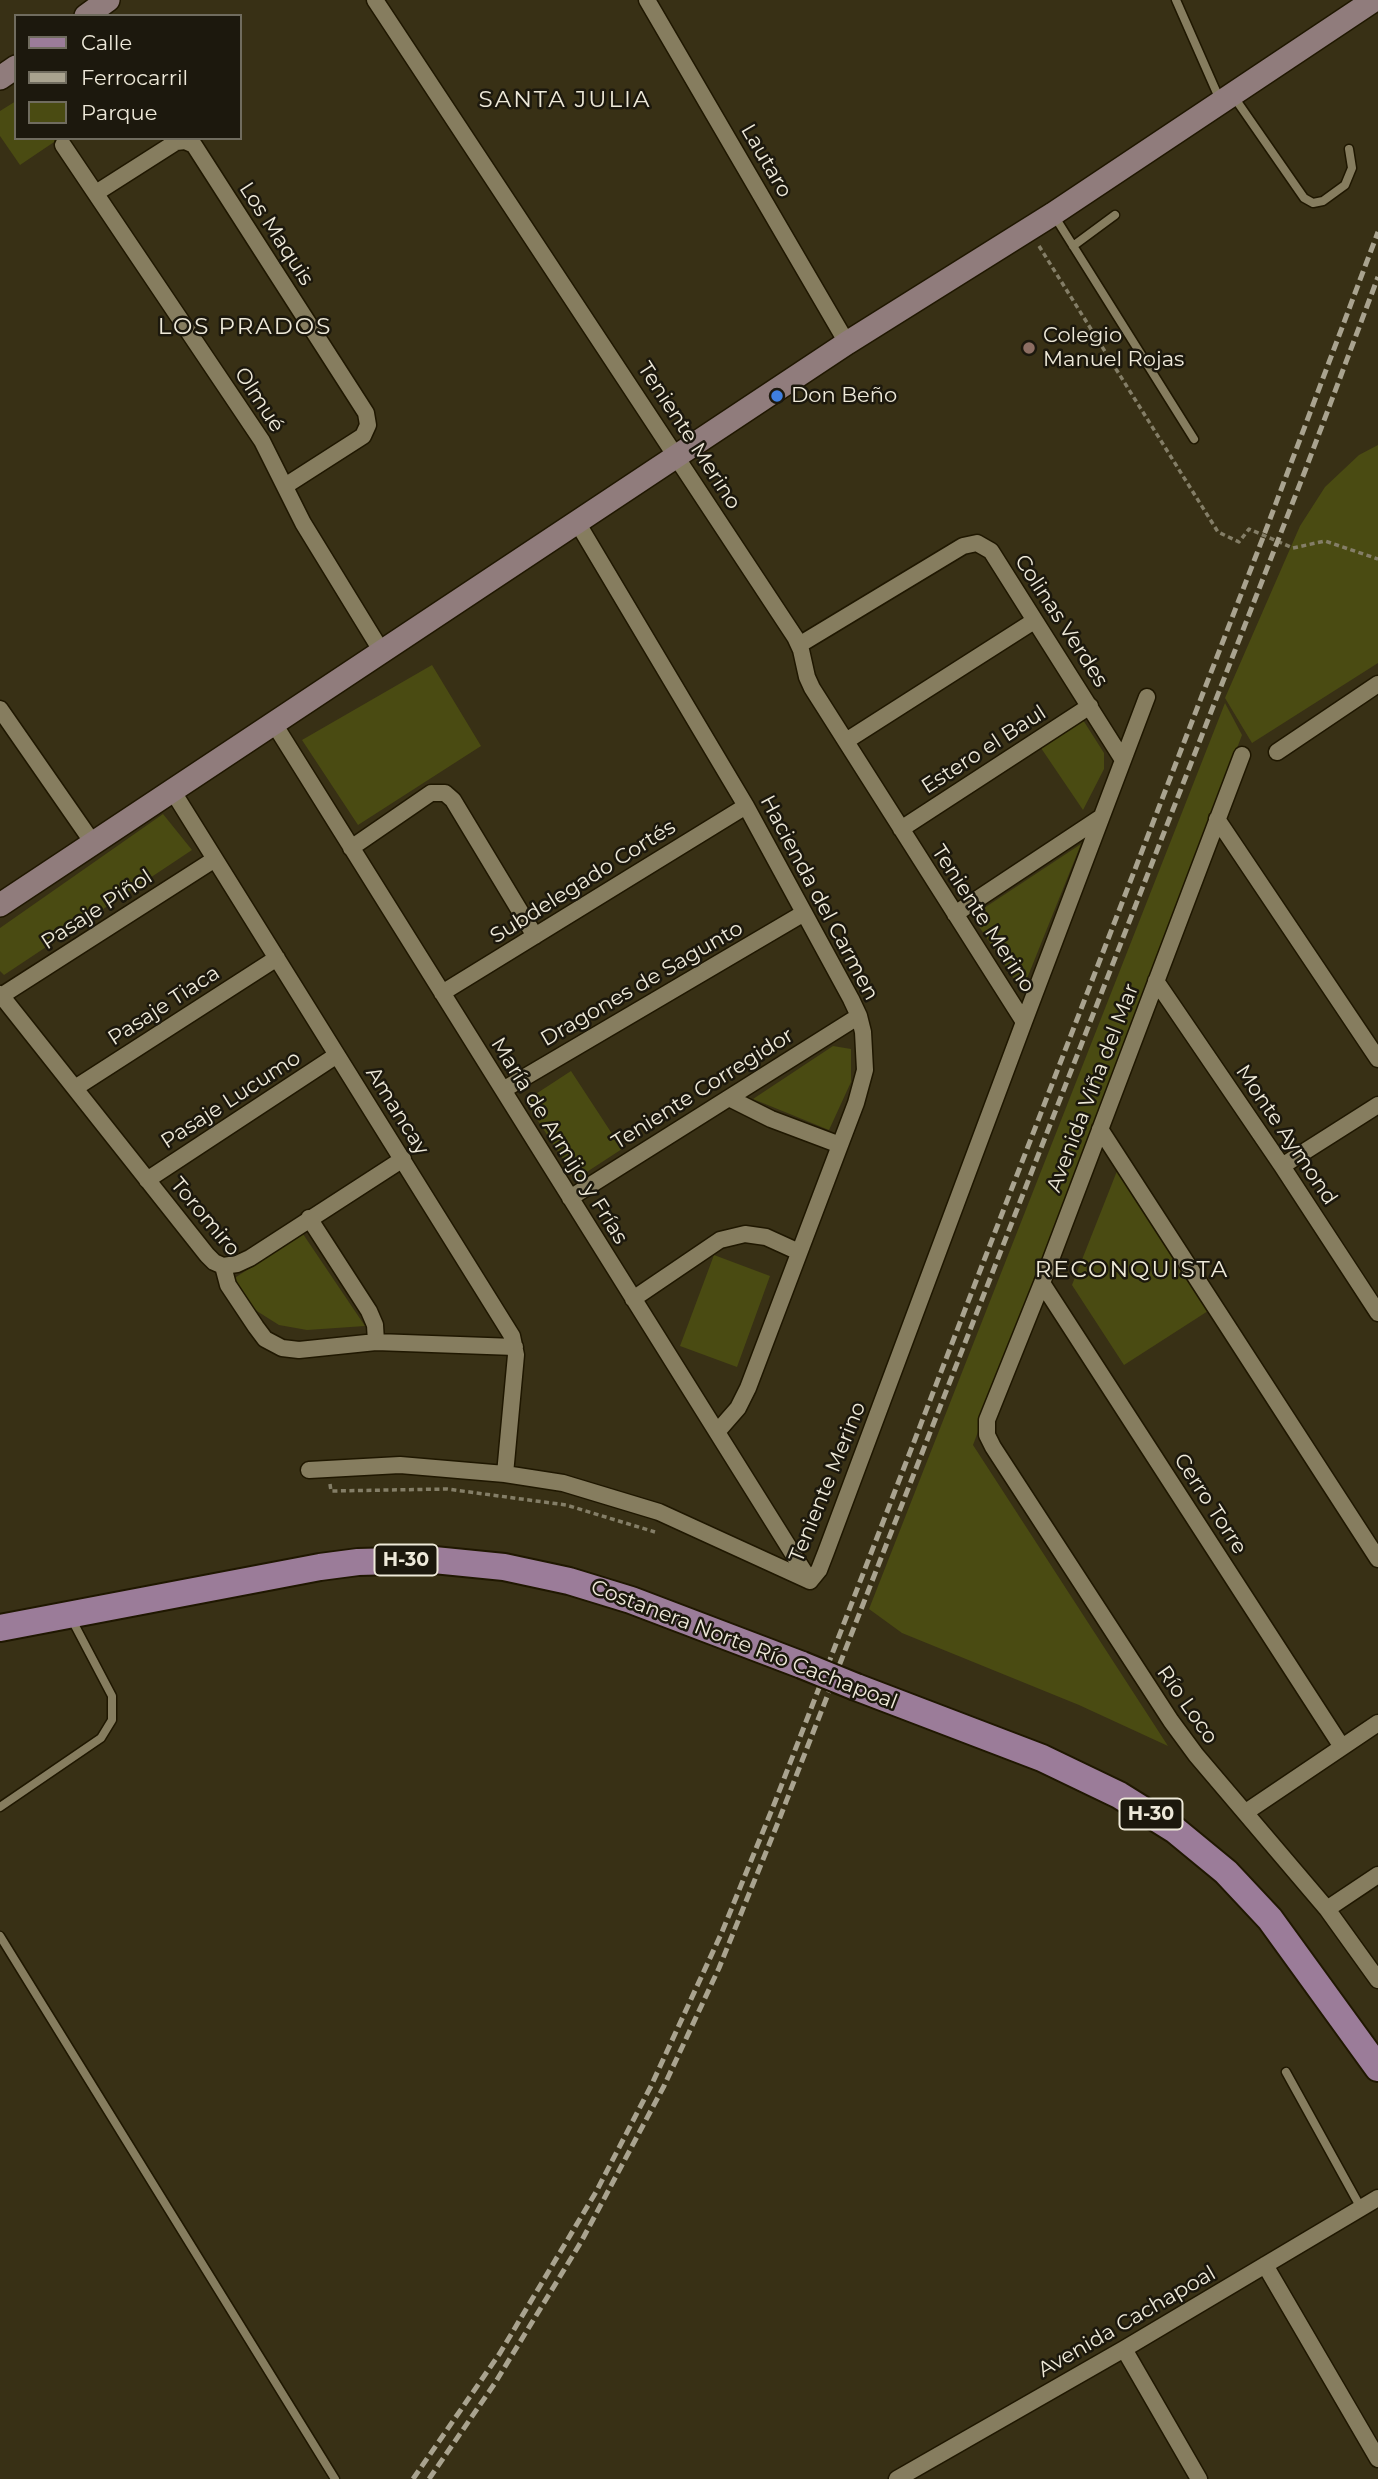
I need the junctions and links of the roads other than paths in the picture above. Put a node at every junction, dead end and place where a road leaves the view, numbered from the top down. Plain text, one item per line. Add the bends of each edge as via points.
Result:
1 (107, 0) edge
2 (375, 0) edge
3 (647, 0) edge
4 (1176, 0) edge
5 (1374, 0) edge
6 (89, 14) edge
7 (1227, 99) junction
8 (63, 145) dead end
9 (1349, 149) dead end
10 (96, 193) junction
11 (1054, 214) junction
12 (1115, 215) dead end
13 (1073, 246) junction
14 (847, 344) junction
15 (1194, 439) dead end
16 (677, 456) junction
17 (285, 486) junction
18 (577, 523) junction
19 (1034, 621) junction
20 (799, 645) junction
21 (382, 652) junction
22 (1378, 684) edge
23 (1147, 697) dead end
24 (1090, 706) junction
25 (0, 709) edge
26 (273, 722) junction
27 (846, 741) junction
28 (1277, 752) dead end
29 (1242, 755) dead end
30 (1123, 760) junction
31 (172, 790) junction
32 (746, 806) junction
33 (1100, 818) junction
34 (1217, 819) junction
35 (901, 829) junction
36 (93, 843) junction
37 (351, 848) junction
38 (215, 859) junction
39 (0, 905) edge
40 (804, 913) junction
41 (956, 914) junction
42 (535, 936) junction
43 (277, 958) junction
44 (1156, 981) junction
45 (442, 993) junction
46 (1, 995) edge
47 (859, 1016) junction
48 (1024, 1022) junction
49 (337, 1055) junction
50 (1378, 1059) edge
51 (75, 1088) junction
52 (503, 1090) junction
53 (729, 1098) junction
54 (1378, 1105) edge
55 (1100, 1129) junction
56 (840, 1145) junction
57 (402, 1159) junction
58 (1282, 1166) junction
59 (147, 1180) junction
60 (570, 1198) junction
61 (309, 1218) junction
62 (799, 1252) junction
63 (223, 1266) junction
64 (1042, 1283) junction
65 (633, 1299) junction
66 (1378, 1313) edge
67 (376, 1342) junction
68 (515, 1347) junction
69 (717, 1432) junction
70 (987, 1435) joint
71 (309, 1470) dead end
72 (505, 1474) junction
73 (1378, 1559) edge
74 (810, 1581) junction
75 (69, 1615) junction
76 (0, 1628) edge
77 (1378, 1723) edge
78 (1342, 1747) junction
79 (0, 1807) edge
80 (1245, 1811) junction
81 (1378, 1875) edge
82 (1327, 1909) junction
83 (0, 1936) edge
84 (1378, 1980) edge
85 (1371, 2059) edge
86 (1286, 2071) dead end
87 (1378, 2090) edge
88 (1378, 2198) edge
89 (1361, 2208) junction
90 (1265, 2265) junction
91 (1124, 2349) junction
92 (1378, 2459) edge
93 (335, 2479) edge
94 (897, 2479) edge
95 (1199, 2479) edge

1 - 6 main road
2 - 16 street, Teniente Merino
3 - 14 street, Lautaro
4 - 7 lane
5 - 7 main road
7 - 9 lane via 1304,198 1313,203 1345,185 1352,168
7 - 11 main road
8 - 10 street, Olmué
10 - 17 street, Olmué via 262,441
10 - 17 street, Los Maquis via 176,142 194,145 366,413 368,425 363,436
11 - 13 lane
11 - 14 main road
12 - 13 lane
13 - 15 lane
14 - 16 main road
16 - 18 main road
16 - 20 street, Teniente Merino
17 - 21 street, Olmué via 323,558
18 - 21 main road
18 - 32 street, Hacienda del Carmen
19 - 20 street, Colinas Verdes via 991,551 977,542
19 - 24 street, Colinas Verdes
19 - 27 street
20 - 27 street, Teniente Merino via 807,677
21 - 26 main road
22 - 28 street
23 - 30 street
24 - 30 street, Colinas Verdes
24 - 35 street, Estero el Baul
25 - 36 street
26 - 31 main road
26 - 37 street, María de Armijo y Frías
27 - 35 street, Teniente Merino
29 - 34 street, Avenida Viña del Mar
30 - 33 street
31 - 36 main road
31 - 38 street, Amancay
32 - 40 street, Hacienda del Carmen
32 - 42 street, Subdelegado Cortés
33 - 41 street
33 - 48 street
34 - 44 street, Avenida Viña del Mar
34 - 50 street
35 - 41 street, Teniente Merino
36 - 39 main road
37 - 42 street via 431,793 445,793
37 - 45 street, María de Armijo y Frías
38 - 43 street, Amancay
38 - 46 street, Pasaje Piñol
40 - 47 street, Hacienda del Carmen
40 - 52 street, Dragones de Sagunto
41 - 48 street, Teniente Merino
42 - 45 street, Subdelegado Cortés
43 - 49 street, Amancay
43 - 51 street, Pasaje Tiaca
44 - 55 street, Avenida Viña del Mar
44 - 58 street, Monte Aymond
45 - 52 street, María de Armijo y Frías
46 - 51 street, Toromiro
47 - 53 street, Teniente Corregidor
47 - 56 street, Hacienda del Carmen via 864,1070
48 - 74 street, Teniente Merino via 827,1552
49 - 57 street, Amancay
49 - 59 street, Pasaje Lucumo
51 - 59 street, Toromiro
52 - 60 street, María de Armijo y Frías
53 - 56 street
53 - 60 street, Teniente Corregidor
54 - 58 street
55 - 64 street, Avenida Viña del Mar
55 - 73 street
56 - 62 street, Hacienda del Carmen
57 - 61 street
57 - 68 street, Amancay via 507,1326
58 - 66 street, Monte Aymond
59 - 63 street, Toromiro via 206,1255
60 - 65 street, María de Armijo y Frías
61 - 63 street via 250,1258
61 - 67 street via 369,1311
62 - 65 street via 756,1235 720,1240
62 - 69 street, Hacienda del Carmen via 744,1398
63 - 67 street, Toromiro via 228,1285 256,1327 265,1339 282,1348
64 - 70 street, Avenida Viña del Mar via 987,1420
64 - 78 street, Cerro Torre
65 - 69 street, María de Armijo y Frías
67 - 68 street, Toromiro
68 - 72 street, Amancay
69 - 74 street, María de Armijo y Frías
70 - 80 street, Río Loco via 1171,1721
71 - 72 street, Teniente Merino via 400,1465
72 - 74 street, Teniente Merino via 620,1498
75 - 76 main road, Costanera Norte Río Cachapoal / H-30
75 - 79 lane via 112,1696 112,1720 101,1738
75 - 85 main road, Costanera Norte Río Cachapoal / H-30, bridge via 370,1561 434,1560 504,1567 631,1600 1042,1758 1119,1795 1175,1830 1226,1872 1270,1919
77 - 78 street
78 - 80 street
80 - 82 street, Río Loco
81 - 82 street
82 - 84 street, Río Loco
83 - 93 lane
85 - 87 main road, Costanera Norte Río Cachapoal / H-30
86 - 89 lane
88 - 89 street, Avenida Cachapoal
89 - 90 street, Avenida Cachapoal
90 - 91 street, Avenida Cachapoal
90 - 92 street
91 - 94 street, Avenida Cachapoal
91 - 95 street

